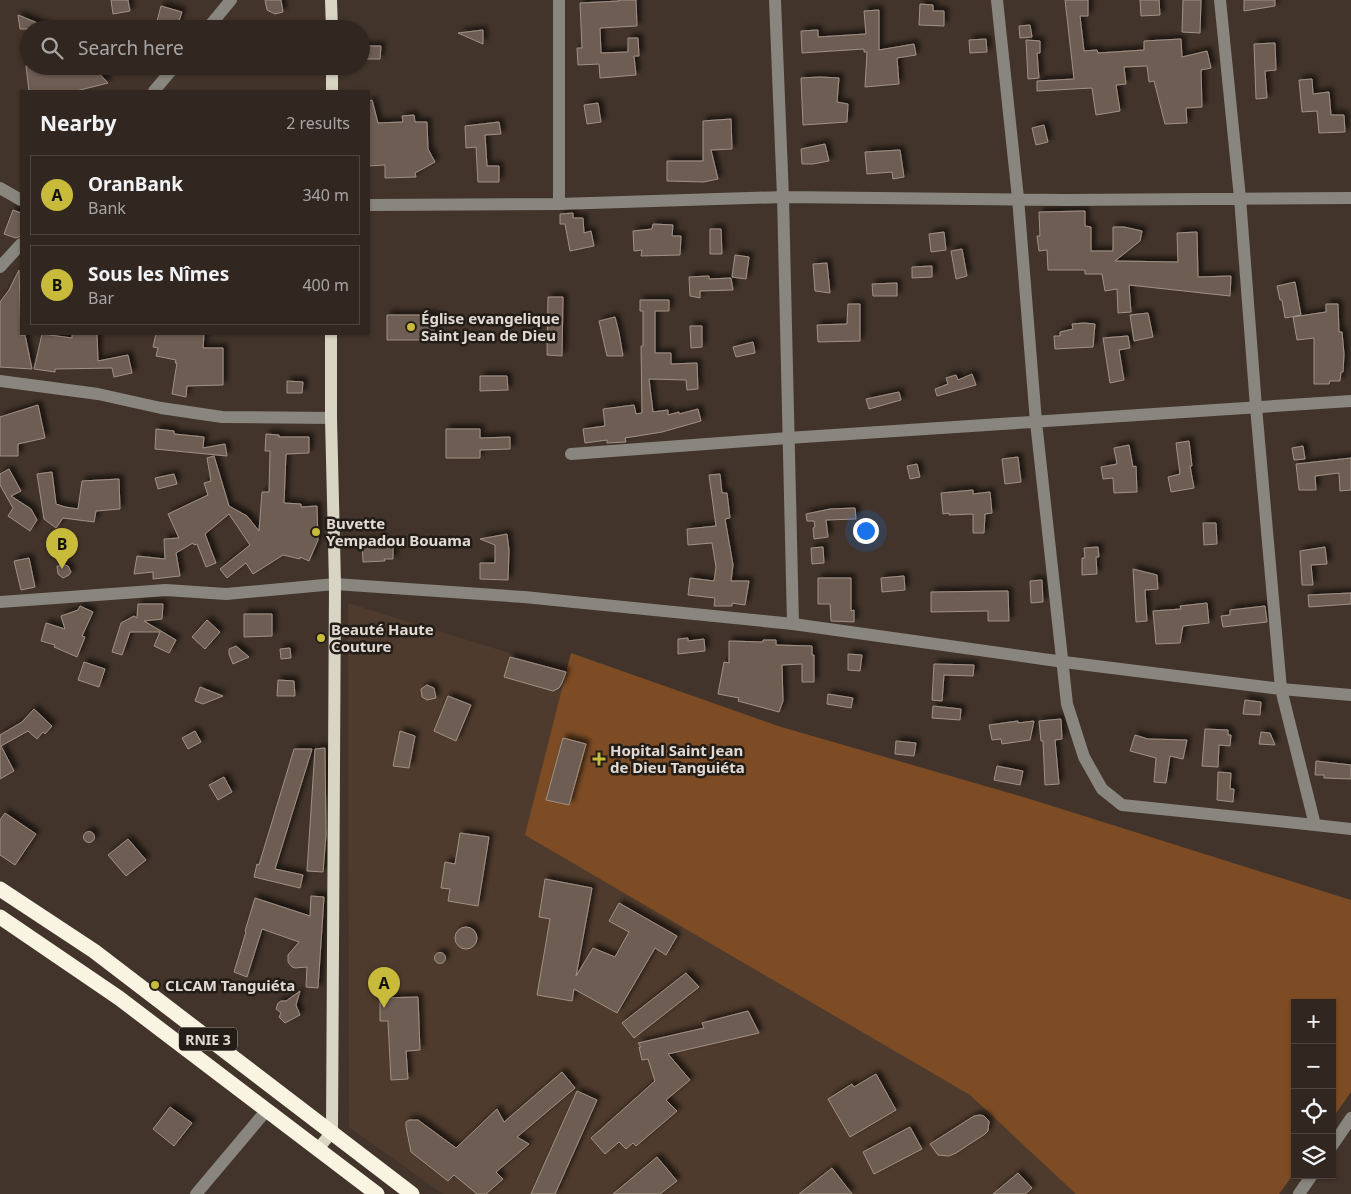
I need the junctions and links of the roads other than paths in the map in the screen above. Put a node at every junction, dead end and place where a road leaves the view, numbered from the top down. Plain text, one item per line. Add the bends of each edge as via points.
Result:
1 (231, 0) edge
2 (331, 0) edge
3 (559, 0) edge
4 (775, 0) edge
5 (997, 0) edge
6 (1220, 0) edge
7 (214, 20) edge
8 (332, 20) edge
9 (167, 75) edge
10 (332, 75) edge
11 (155, 90) edge
12 (332, 90) edge
13 (0, 188) edge
14 (783, 197) junction
15 (1018, 198) junction
16 (1240, 198) junction
17 (1351, 198) edge
18 (20, 199) edge
19 (559, 204) junction
20 (370, 205) edge
21 (20, 245) edge
22 (0, 267) edge
23 (331, 335) edge
24 (0, 381) edge
25 (1351, 401) edge
26 (1256, 407) junction
27 (331, 418) junction
28 (1036, 422) junction
29 (788, 438) junction
30 (571, 454) dead end
31 (335, 584) junction
32 (0, 602) edge
33 (793, 624) junction
34 (1064, 662) junction
35 (1282, 689) junction
36 (1351, 695) edge
37 (1315, 825) junction
38 (1351, 829) edge
39 (3, 896) edge
40 (0, 916) edge
41 (266, 1111) junction
42 (1351, 1118) edge
43 (332, 1132) junction
44 (1336, 1140) edge
45 (317, 1150) junction
46 (1309, 1179) edge
47 (196, 1194) edge
48 (377, 1194) edge
49 (412, 1194) edge
50 (1300, 1194) edge

1 - 7 street
2 - 8 main road
3 - 19 street
4 - 14 street
5 - 15 street
6 - 16 street
9 - 11 street
10 - 12 main road
13 - 18 street
14 - 15 street
14 - 19 street
14 - 29 street
15 - 16 street
15 - 28 street
16 - 17 street
16 - 26 street
19 - 20 street
21 - 22 street
23 - 27 main road
24 - 27 street via 98,394 222,417
25 - 26 street
26 - 28 street
26 - 35 street
27 - 31 main road
28 - 29 street
28 - 34 street
29 - 30 street
29 - 33 street
31 - 32 street via 226,594 166,590
31 - 33 street via 524,597
31 - 43 main road
33 - 34 street
34 - 35 street
34 - 37 street via 1067,704 1084,757 1102,789 1122,805
35 - 36 street
35 - 37 street
37 - 38 street
39 - 43 highway, RNIE 3 via 94,951
40 - 41 highway, RNIE 3 via 119,998
41 - 45 highway, RNIE 3
41 - 47 street
42 - 44 street
43 - 45 main road
43 - 49 highway, RNIE 3
45 - 48 highway, RNIE 3
46 - 50 street

